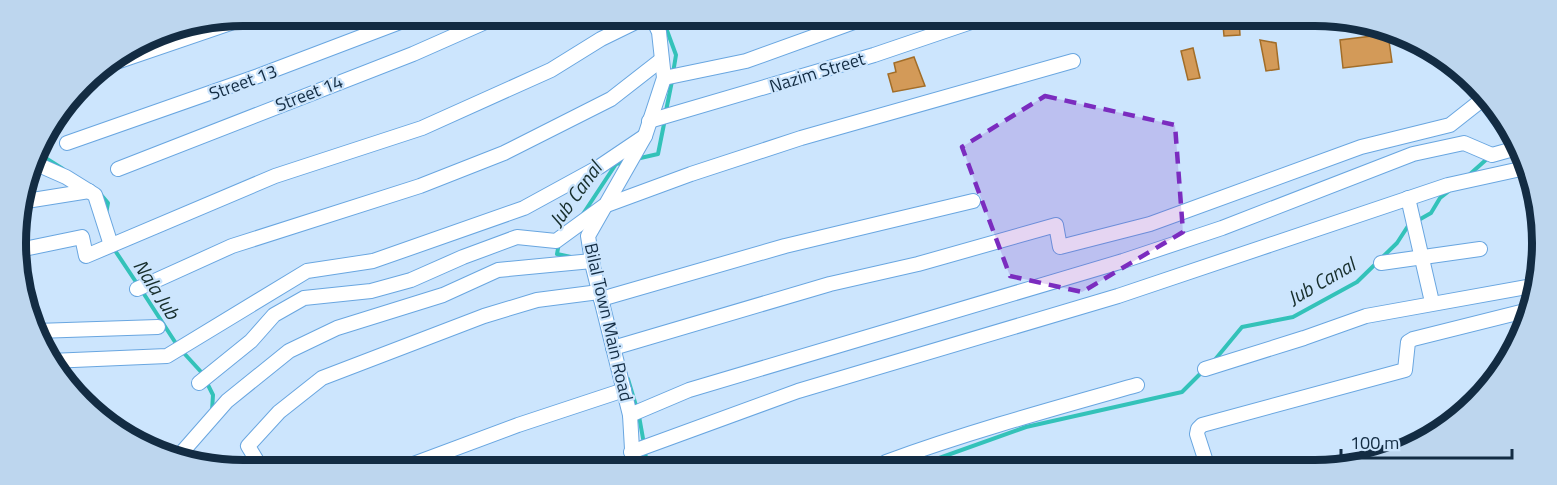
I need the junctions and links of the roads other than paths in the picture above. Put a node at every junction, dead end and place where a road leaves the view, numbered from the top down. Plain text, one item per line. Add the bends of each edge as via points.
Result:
1 (390, 26) edge
2 (476, 26) edge
3 (628, 26) edge
4 (656, 26) edge
5 (845, 26) edge
6 (959, 26) edge
7 (220, 27) edge
8 (130, 57) edge
9 (661, 60) junction
10 (1073, 61) dead end
11 (664, 78) junction
12 (1480, 101) edge
13 (649, 121) junction
14 (645, 136) junction
15 (67, 143) dead end
16 (1510, 150) edge
17 (40, 165) edge
18 (118, 169) dead end
19 (1519, 169) edge
20 (89, 191) junction
21 (1408, 198) junction
22 (30, 200) edge
23 (973, 201) dead end
24 (604, 206) junction
25 (111, 245) junction
26 (26, 249) edge
27 (1480, 249) dead end
28 (1422, 258) junction
29 (592, 261) junction
30 (1381, 263) dead end
31 (1527, 287) edge
32 (137, 289) dead end
33 (600, 296) junction
34 (1432, 302) junction
35 (1520, 312) edge
36 (158, 327) dead end
37 (44, 331) edge
38 (613, 348) junction
39 (61, 361) edge
40 (1206, 369) dead end
41 (199, 383) dead end
42 (1137, 385) dead end
43 (624, 390) junction
44 (630, 415) junction
45 (184, 451) edge
46 (631, 452) junction
47 (256, 460) edge
48 (424, 460) edge
49 (632, 460) edge
50 (892, 460) edge
51 (1205, 460) edge

1 - 15 street, Street 13
2 - 18 street, Street 14
3 - 25 street via 551,70 422,128 274,176
4 - 9 street, Bilal Town Main Road
5 - 11 street via 746,61
6 - 13 street, Nazim Street
7 - 8 street
9 - 11 street, Bilal Town Main Road
9 - 32 street via 611,99 504,153 420,186 232,246
10 - 24 street via 801,138
11 - 13 street, Bilal Town Main Road
12 - 38 street via 1450,125 1360,147 1150,224 1060,247 1056,225 830,284
13 - 14 street, Bilal Town Main Road
14 - 24 street, Bilal Town Main Road
14 - 39 street via 599,167 524,208 373,261 307,271 167,356
16 - 44 street via 1492,155 1464,143 1413,154 1222,228 1123,261 689,390
17 - 20 street
19 - 21 street
20 - 22 street
20 - 25 street via 95,195
21 - 28 street
21 - 46 street via 1118,296 798,391
23 - 33 street
24 - 29 street, Bilal Town Main Road via 588,236
24 - 41 street via 556,241 517,237 381,289 304,298 274,315 250,341
25 - 26 street via 86,256 82,237
27 - 28 street
28 - 30 street
28 - 34 street
29 - 33 street, Bilal Town Main Road
29 - 45 street via 498,270 443,295 337,328 289,351 228,401
31 - 34 street
33 - 38 street, Bilal Town Main Road
33 - 47 street via 537,300 322,378 279,412 248,446
34 - 40 street via 1366,316
35 - 51 street via 1413,339 1406,349 1405,370 1202,425 1197,434
36 - 37 street
38 - 43 street, Bilal Town Main Road
42 - 50 street via 1020,416
43 - 44 street, Bilal Town Main Road
43 - 48 street
44 - 46 street, Bilal Town Main Road
46 - 49 street, Bilal Town Main Road

